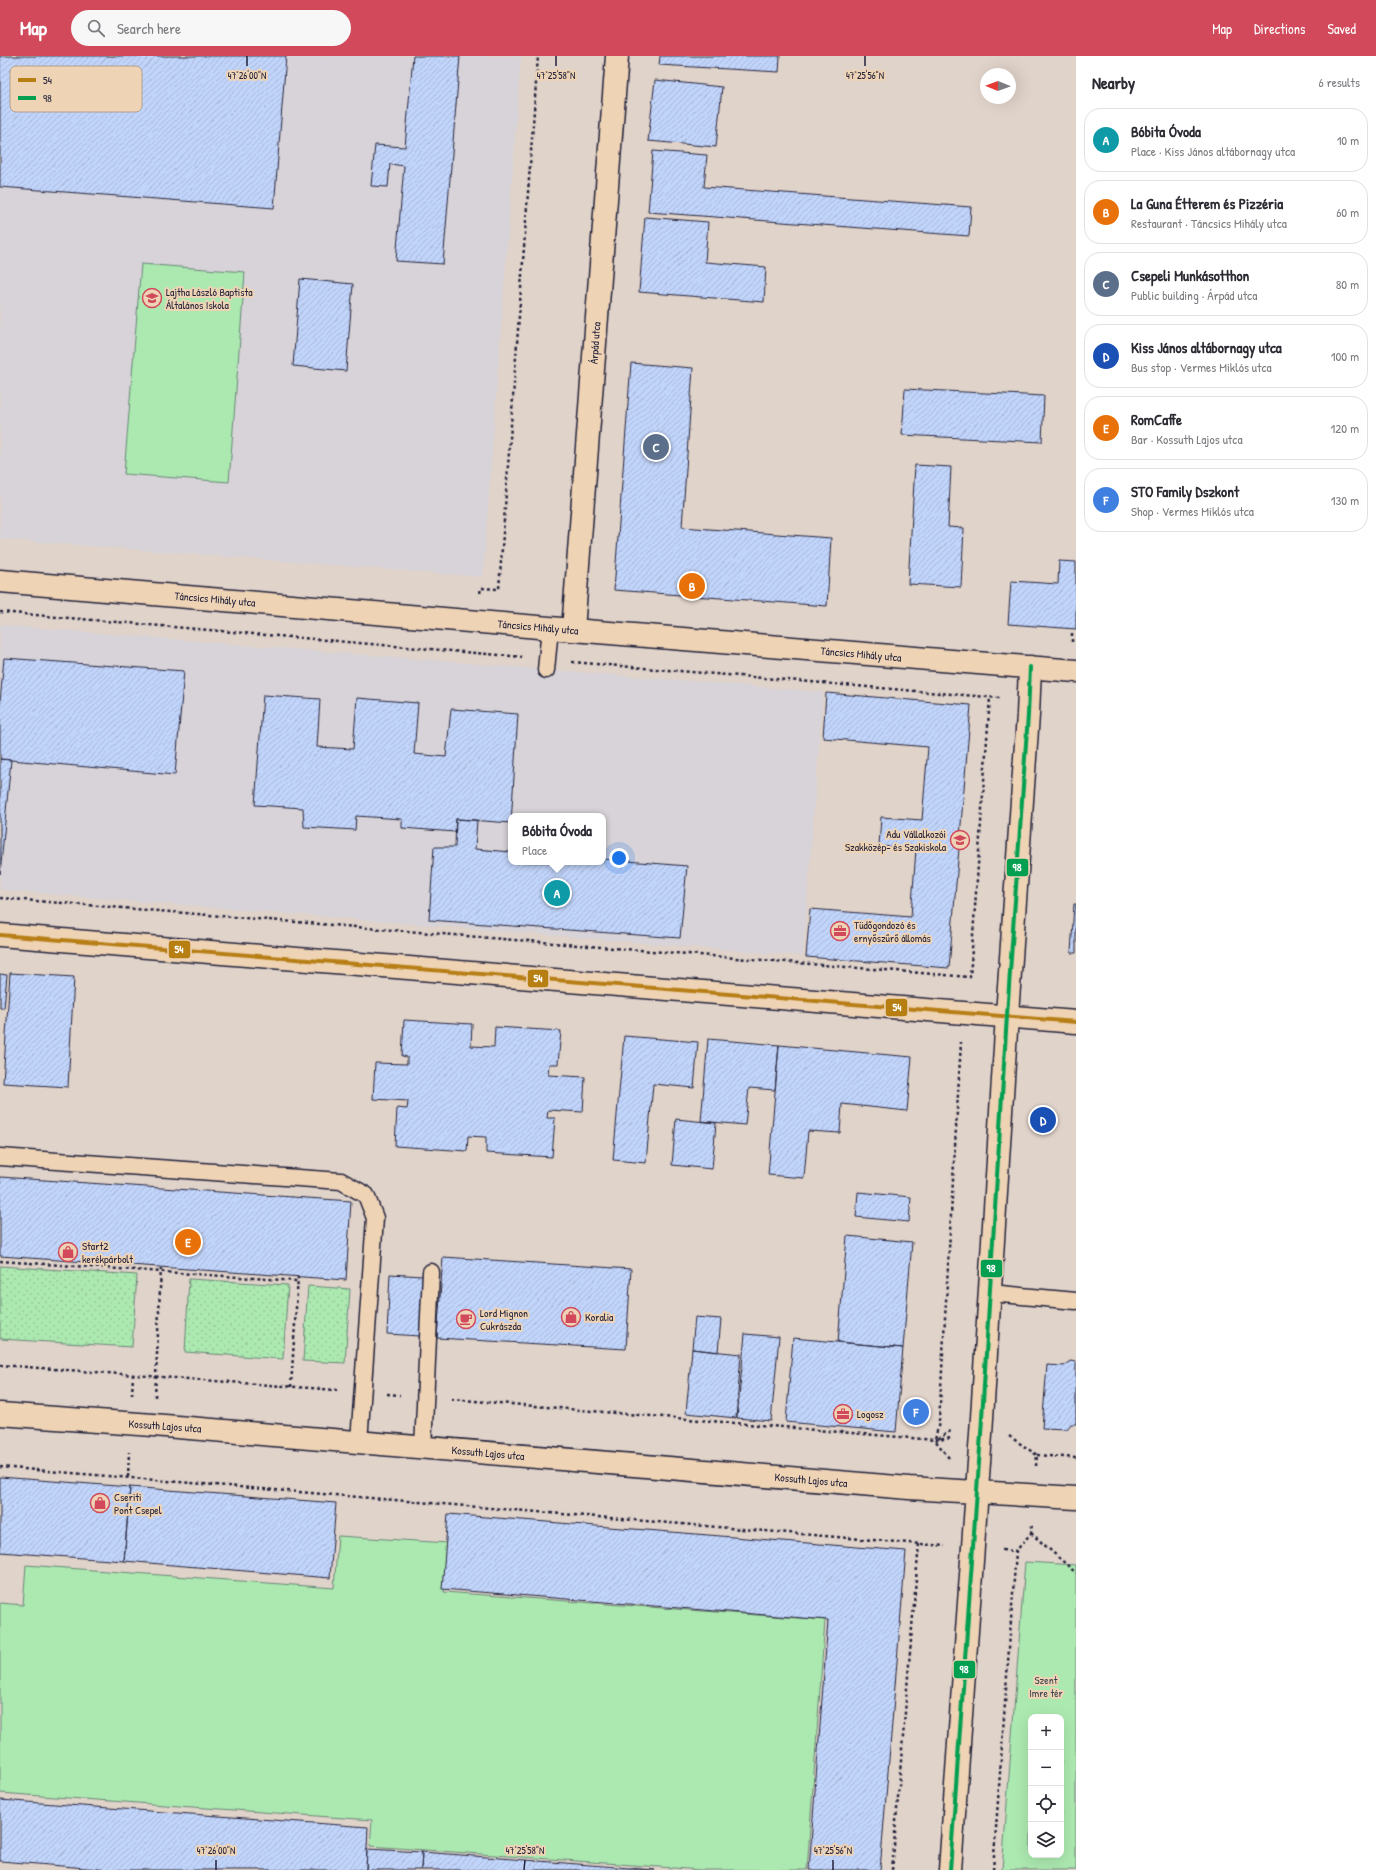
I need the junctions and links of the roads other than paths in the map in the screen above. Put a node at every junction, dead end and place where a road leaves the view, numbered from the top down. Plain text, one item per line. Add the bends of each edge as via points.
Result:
1 (617, 56) edge
2 (0, 581) edge
3 (550, 628) junction
4 (573, 630) junction
5 (547, 665) road end
6 (1030, 668) junction
7 (1076, 670) edge
8 (0, 936) edge
9 (1007, 1015) junction
10 (1076, 1022) edge
11 (0, 1157) edge
12 (431, 1272) dead end
13 (990, 1293) junction
14 (1076, 1301) edge
15 (0, 1414) edge
16 (359, 1442) junction
17 (423, 1448) junction
18 (976, 1492) junction
19 (1076, 1498) edge
20 (950, 1870) edge

1 - 4 street, Árpád utca
2 - 3 street, Táncsics Mihály utca
3 - 4 street, Táncsics Mihály utca
3 - 5 lane
4 - 6 street, Táncsics Mihály utca
6 - 7 street, Táncsics Mihály utca
6 - 9 street
8 - 9 street
9 - 10 street
9 - 13 street
11 - 16 lane via 341,1181 366,1195 375,1218
12 - 17 lane
13 - 14 lane
13 - 18 street
15 - 16 street, Kossuth Lajos utca
16 - 17 street, Kossuth Lajos utca
17 - 18 street, Kossuth Lajos utca
18 - 19 street
18 - 20 street

